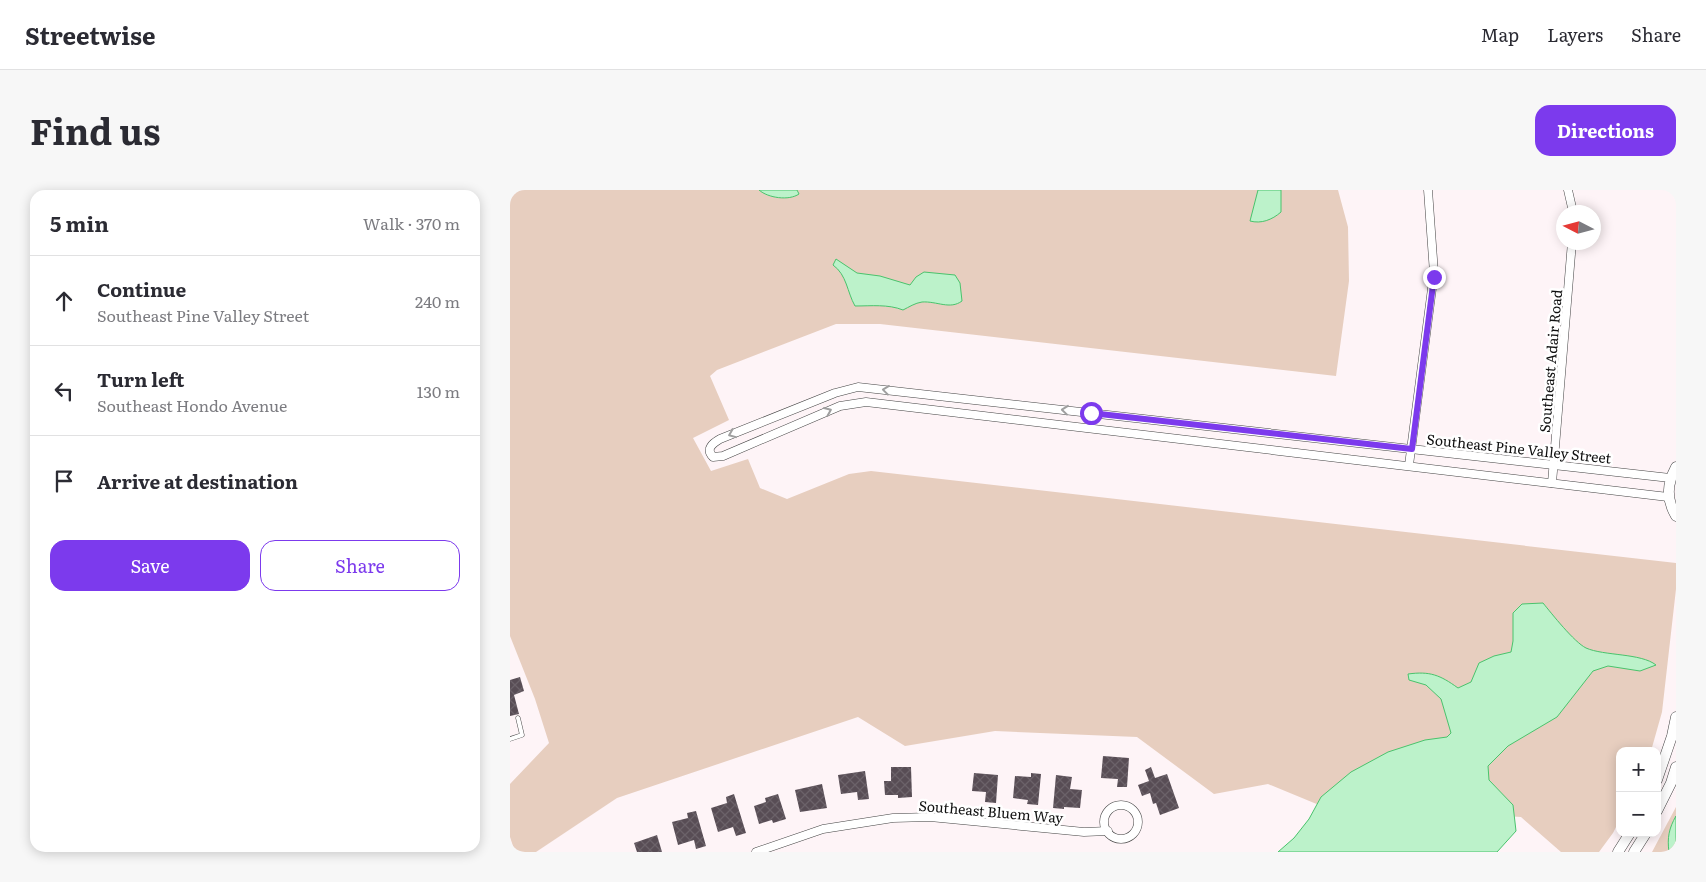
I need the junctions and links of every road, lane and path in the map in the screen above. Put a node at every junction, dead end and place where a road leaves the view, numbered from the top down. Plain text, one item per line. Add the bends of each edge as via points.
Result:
1 (1428, 190) edge
2 (1568, 190) edge
3 (1572, 205) edge
4 (1571, 250) edge
5 (913, 394) junction
6 (915, 408) junction
7 (1082, 412) junction
8 (1081, 427) junction
9 (1245, 430) junction
10 (1244, 446) junction
11 (1412, 449) junction
12 (1554, 464) junction
13 (1410, 465) junction
14 (1676, 467) edge
15 (1670, 478) junction
16 (1552, 483) junction
17 (1668, 497) junction
18 (1676, 516) edge
19 (1676, 717) edge
20 (518, 718) dead end
21 (510, 739) edge
22 (1676, 767) edge
23 (1661, 768) edge
24 (1661, 802) edge
25 (1108, 832) junction
26 (1627, 837) edge
27 (1643, 837) edge
28 (756, 852) edge
29 (1618, 852) edge
30 (1634, 852) edge

1 - 11 street via 1434,273
2 - 3 street
4 - 12 street, Southeast Adair Road
5 - 6 street
5 -> 6 street, Southeast Pine Valley Street via 867,388 847,389 720,439 710,446 710,454 716,458 723,456 840,406 866,402
7 -> 5 street, Southeast Pine Valley Street
6 - 8 street, Southeast Pine Valley Street
7 - 8 street
7 - 9 street, Southeast Pine Valley Street
8 - 10 street, Southeast Pine Valley Street
9 - 10 street
9 - 11 street, Southeast Pine Valley Street
10 - 13 street, Southeast Pine Valley Street
11 - 12 street, Southeast Pine Valley Street
11 - 13 street
12 - 15 street, Southeast Pine Valley Street
12 - 16 street, Southeast Adair Road
13 - 16 street, Southeast Pine Valley Street
14 - 15 street
15 - 17 street
16 - 17 street, Southeast Pine Valley Street
17 - 18 street
19 - 23 street
20 - 21 lane via 522,735
22 - 24 street
25 - 25 street, Southeast Bluem Way via 1105,821 1109,811 1118,805 1133,810 1138,825 1132,835 1116,838
25 - 28 street, Southeast Bluem Way via 930,817 893,818 823,829
26 - 29 street
27 - 30 street

